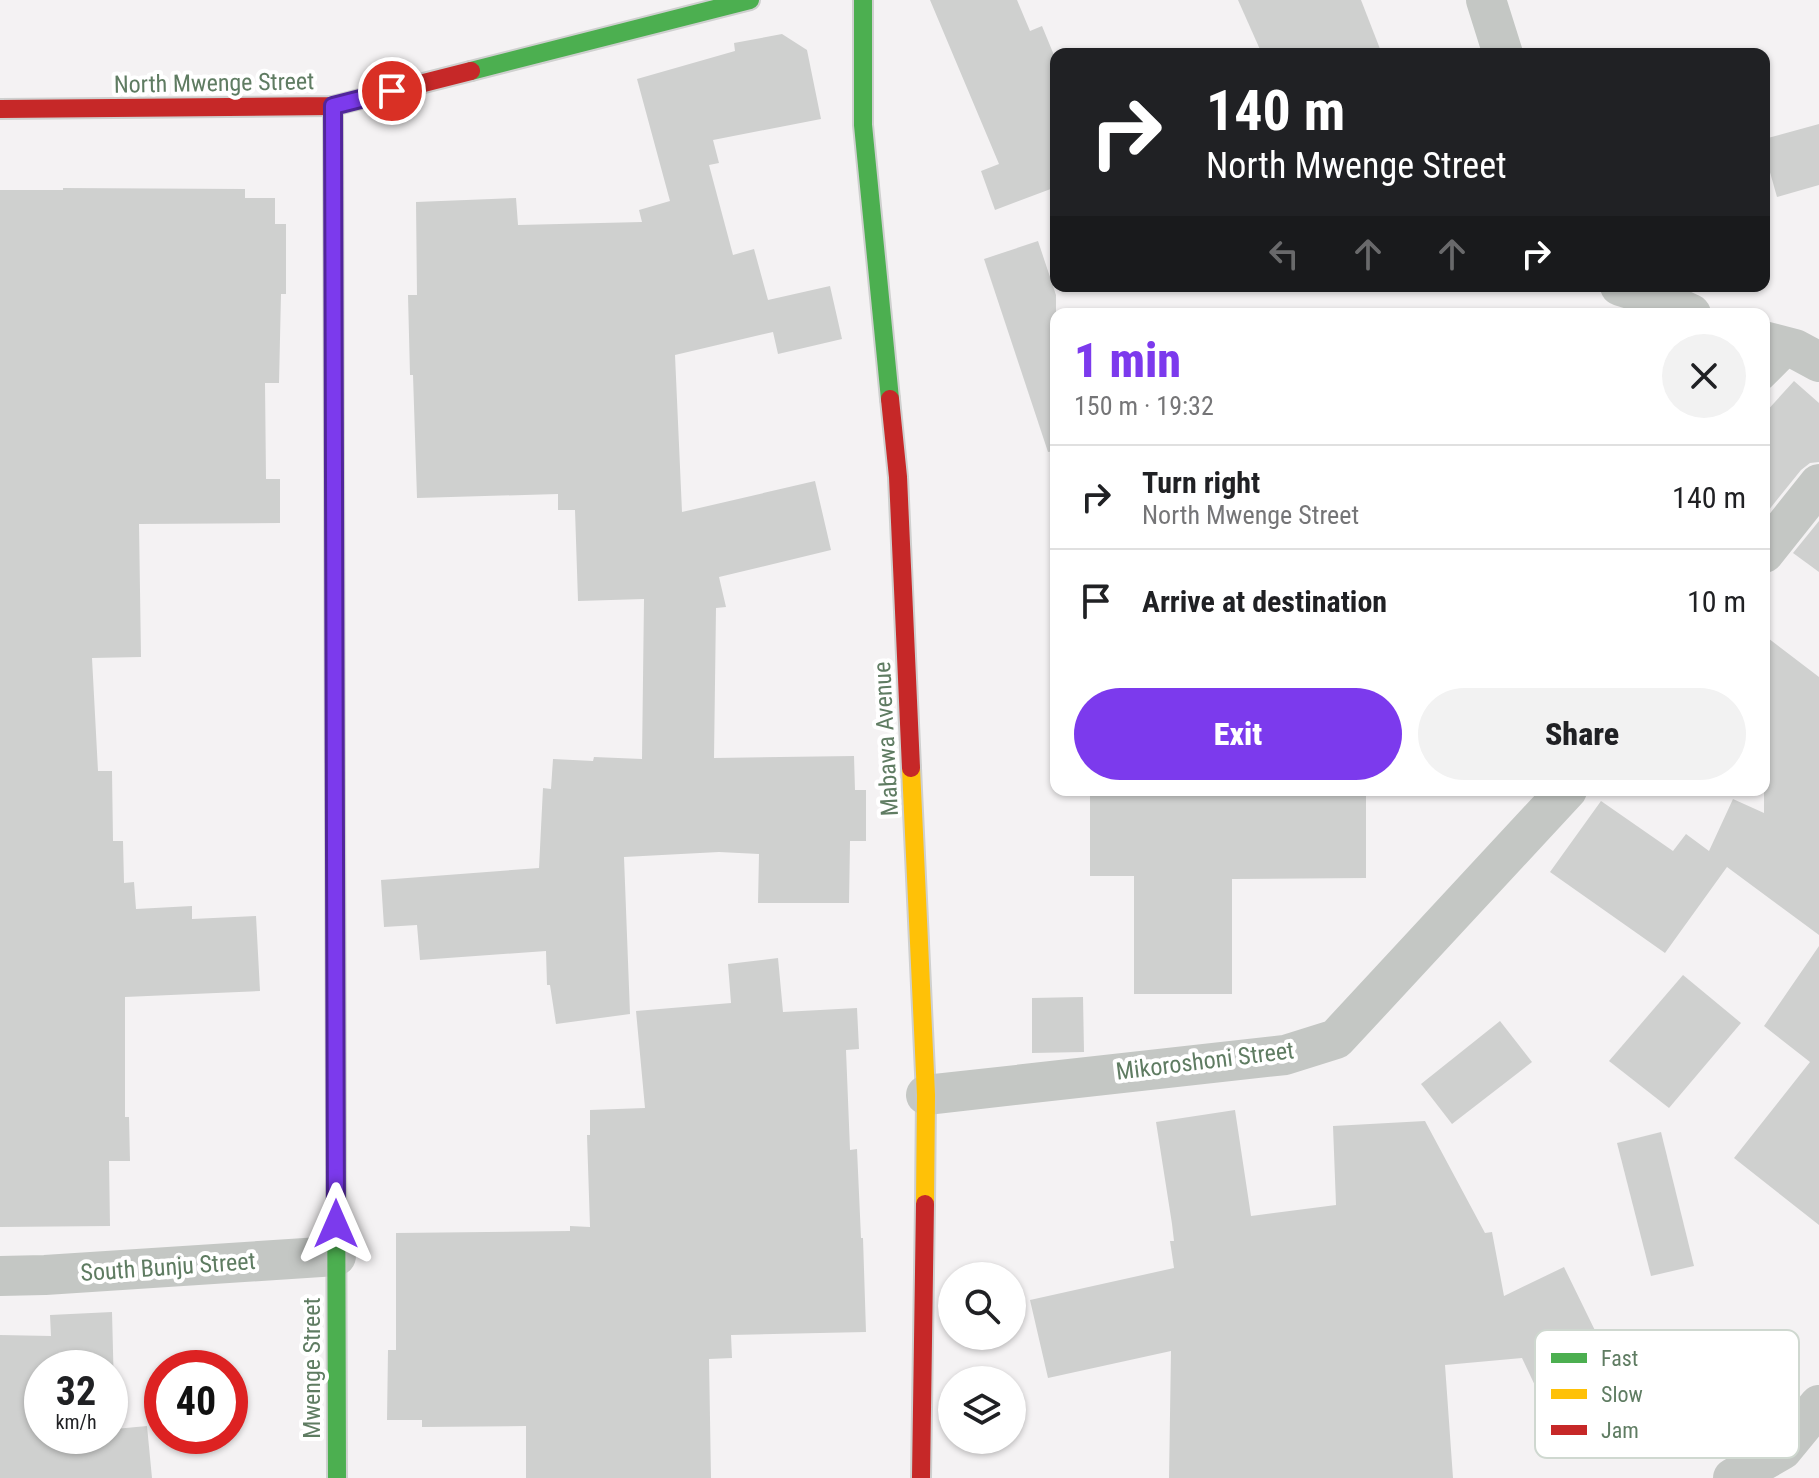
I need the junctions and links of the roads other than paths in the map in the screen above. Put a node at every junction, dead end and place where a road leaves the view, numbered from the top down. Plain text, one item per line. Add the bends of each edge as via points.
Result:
1 (750, 0) edge
2 (863, 0) edge
3 (1486, 0) edge
4 (1501, 48) edge
5 (333, 106) junction
6 (0, 109) edge
7 (1639, 292) edge
8 (1678, 308) edge
9 (1793, 351) edge
10 (1770, 374) edge
11 (1819, 484) edge
12 (1770, 545) edge
13 (1561, 796) edge
14 (926, 1095) junction
15 (336, 1256) junction
16 (0, 1276) edge
17 (1819, 1405) edge
18 (1799, 1429) edge
19 (1768, 1458) edge
20 (337, 1478) edge
21 (921, 1478) edge
22 (1733, 1478) edge

1 - 5 street, North Mwenge Street
2 - 14 street, Mabawa Avenue via 863,125 898,477
3 - 4 street
5 - 6 street, North Mwenge Street
5 - 15 street, Mwenge Street
7 - 8 street
9 - 10 lane
11 - 12 street
13 - 14 street, Mikoroshoni Street via 1336,1039 1285,1055
14 - 21 street, Mabawa Avenue
15 - 16 street, South Bunju Street
15 - 20 street, Mwenge Street
17 - 18 street
19 - 22 street

